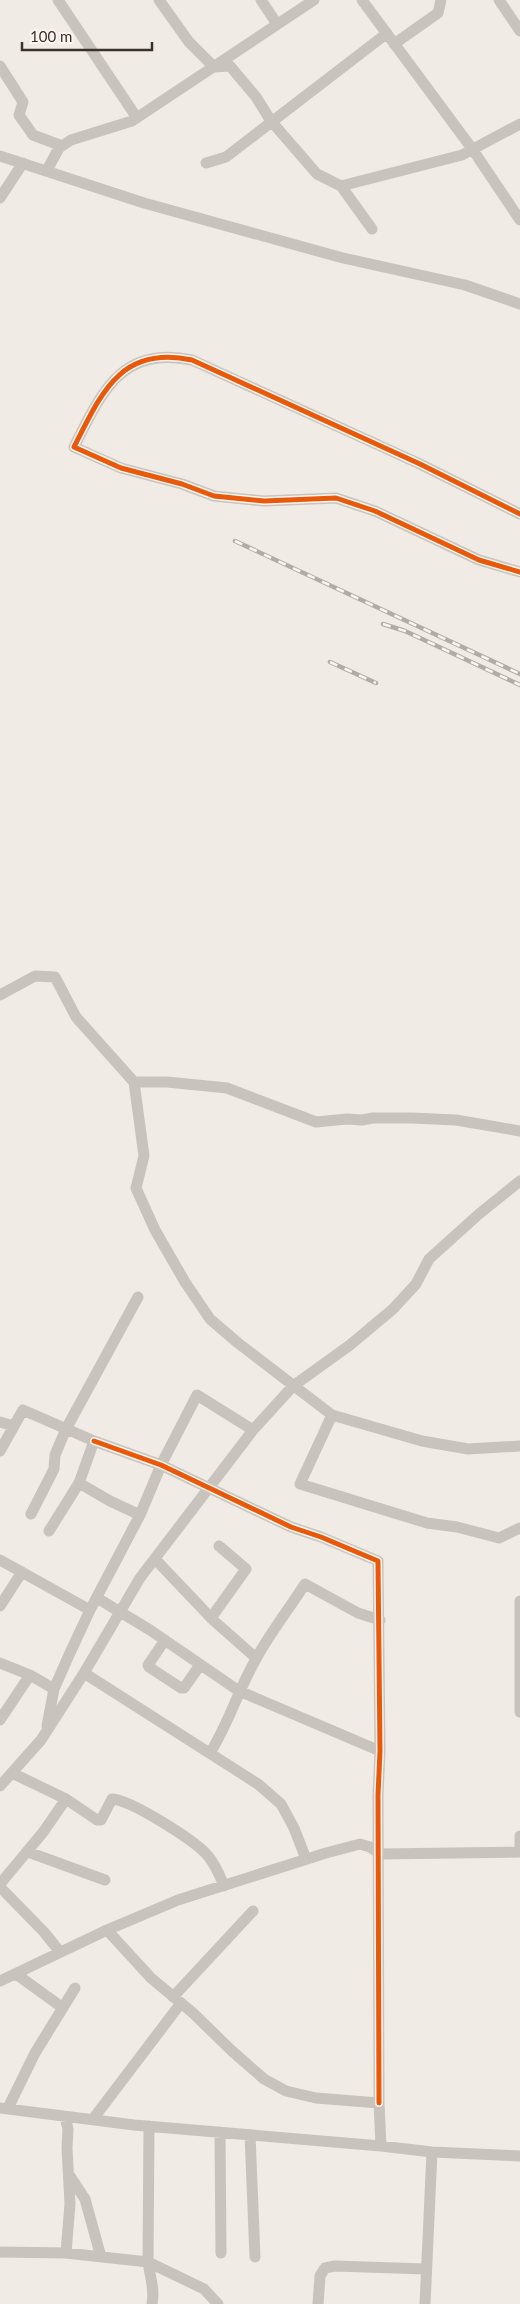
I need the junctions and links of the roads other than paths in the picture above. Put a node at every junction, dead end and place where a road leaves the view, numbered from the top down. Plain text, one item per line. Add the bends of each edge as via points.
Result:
1 (58, 0) edge
2 (159, 0) edge
3 (261, 0) edge
4 (314, 0) edge
5 (362, 0) edge
6 (440, 0) edge
7 (499, 0) edge
8 (277, 24) junction
9 (520, 31) edge
10 (386, 34) junction
11 (394, 44) junction
12 (0, 66) edge
13 (214, 67) junction
14 (137, 118) junction
15 (271, 121) junction
16 (520, 124) edge
17 (62, 146) junction
18 (473, 150) junction
19 (0, 156) edge
20 (24, 163) junction
21 (206, 163) dead end
22 (47, 170) junction
23 (342, 186) junction
24 (0, 198) edge
25 (520, 220) edge
26 (372, 229) dead end
27 (520, 304) edge
28 (520, 514) edge
29 (520, 572) edge
30 (0, 995) edge
31 (134, 1082) junction
32 (520, 1131) edge
33 (520, 1181) edge
34 (138, 1297) dead end
35 (293, 1386) junction
36 (332, 1415) junction
37 (0, 1422) edge
38 (14, 1426) junction
39 (66, 1429) junction
40 (253, 1430) junction
41 (94, 1441) junction
42 (520, 1446) edge
43 (0, 1451) edge
44 (161, 1465) junction
45 (79, 1483) junction
46 (209, 1489) junction
47 (31, 1514) dead end
48 (140, 1515) junction
49 (520, 1528) edge
50 (49, 1531) dead end
51 (219, 1546) dead end
52 (155, 1559) junction
53 (0, 1560) edge
54 (22, 1572) junction
55 (98, 1598) junction
56 (520, 1601) edge
57 (0, 1606) edge
58 (90, 1610) junction
59 (120, 1611) junction
60 (211, 1618) junction
61 (380, 1620) junction
62 (165, 1640) junction
63 (256, 1658) junction
64 (0, 1663) edge
65 (200, 1665) junction
66 (84, 1673) junction
67 (30, 1675) junction
68 (54, 1689) junction
69 (239, 1691) junction
70 (520, 1712) edge
71 (0, 1720) edge
72 (46, 1731) junction
73 (380, 1751) junction
74 (210, 1753) junction
75 (4, 1779) edge
76 (66, 1799) junction
77 (520, 1836) edge
78 (28, 1852) junction
79 (520, 1852) edge
80 (380, 1854) junction
81 (306, 1859) junction
82 (105, 1880) dead end
83 (0, 1886) edge
84 (224, 1886) junction
85 (253, 1910) dead end
86 (108, 1930) junction
87 (60, 1952) junction
88 (16, 1974) junction
89 (0, 1981) edge
90 (75, 1988) dead end
91 (177, 2000) junction
92 (64, 2008) junction
93 (379, 2103) junction
94 (4, 2108) edge
95 (65, 2117) junction
96 (93, 2119) junction
97 (149, 2126) junction
98 (220, 2132) junction
99 (250, 2135) junction
100 (381, 2146) junction
101 (432, 2152) junction
102 (520, 2156) edge
103 (69, 2174) junction
104 (0, 2252) edge
105 (221, 2253) dead end
106 (66, 2254) junction
107 (101, 2257) junction
108 (255, 2257) dead end
109 (148, 2262) junction
110 (426, 2269) junction
111 (152, 2304) edge
112 (218, 2304) edge
113 (318, 2304) edge
114 (425, 2304) edge

1 - 14 street
2 - 13 street via 189,42
3 - 8 street
4 - 8 street
5 - 10 street
6 - 11 street via 438,13
7 - 9 street
8 - 13 street
10 - 11 street
10 - 15 street
11 - 18 street
12 - 17 street via 23,102 19,115 32,134
13 - 14 street
13 - 15 street via 230,66
14 - 17 street
15 - 21 street via 226,157
15 - 23 street via 317,174
16 - 18 street
17 - 22 street
18 - 23 street
18 - 25 street
19 - 20 street
20 - 22 street
20 - 24 street
22 - 27 street via 144,203 343,258 465,285
23 - 26 street
28 - 29 street via 420,464 183,358 147,360 114,379 100,394 74,447 121,468 214,496 264,501 336,498 375,511 480,560
30 - 31 street via 35,976 55,977 76,1017
31 - 32 street via 227,1088 316,1122 412,1118 456,1120
31 - 35 street via 144,1156 136,1188 154,1230 210,1319
33 - 35 street via 429,1259 416,1284 393,1309
34 - 39 street
35 - 36 street
35 - 40 street
36 - 42 street via 422,1441 459,1448
36 - 49 street via 300,1484 427,1523 499,1538
37 - 38 street
38 - 39 street via 23,1410
38 - 43 street
39 - 41 street
39 - 47 street via 55,1454 54,1469
40 - 44 street via 197,1395
40 - 46 street
41 - 44 street
41 - 45 street
44 - 46 street
44 - 48 street
45 - 48 street
45 - 50 street
46 - 52 street
46 - 61 street via 378,1561
48 - 55 street
51 - 60 street via 246,1569
52 - 59 street
52 - 60 street
53 - 54 street
54 - 57 street
54 - 58 street
55 - 58 street
55 - 59 street
56 - 70 street
58 - 68 street
59 - 62 street
59 - 66 street
60 - 63 street
61 - 63 street via 358,1613 305,1584
61 - 73 street
62 - 65 street
62 - 65 street via 149,1667 184,1688
63 - 69 street
64 - 67 street
65 - 69 street
66 - 72 street
66 - 74 street
67 - 68 street
67 - 71 street
68 - 72 street
69 - 73 street
69 - 74 street via 225,1729
72 - 75 street via 28,1756
73 - 80 street
74 - 81 street via 258,1784 281,1804
75 - 76 street
76 - 78 street
76 - 84 street via 97,1820 101,1820 112,1799 139,1808 207,1854
77 - 79 street
78 - 82 street
78 - 83 street
79 - 80 street
80 - 81 street via 360,1844
80 - 93 street
81 - 84 street
83 - 87 street
84 - 86 street via 178,1900
85 - 91 street
86 - 87 street
86 - 91 street via 151,1978
87 - 88 street
88 - 89 street
88 - 92 street
90 - 92 street
91 - 93 street via 264,2079 286,2091 316,2098
91 - 96 street
92 - 94 street
93 - 100 street
94 - 95 street
95 - 96 street
95 - 103 street
96 - 97 street
97 - 98 street
97 - 109 street
98 - 99 street
98 - 105 street
99 - 100 street
99 - 108 street
100 - 101 street
101 - 102 street
101 - 110 street
103 - 106 street
103 - 107 street via 85,2199
104 - 106 street
106 - 107 street
107 - 109 street
109 - 111 street via 154,2290
109 - 112 street via 204,2289
110 - 113 street via 325,2268 320,2276
110 - 114 street

